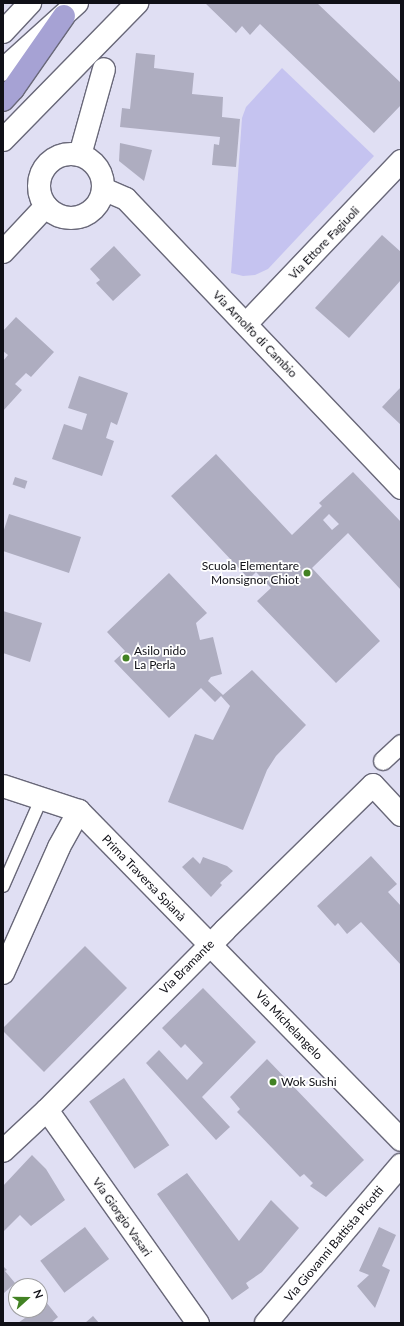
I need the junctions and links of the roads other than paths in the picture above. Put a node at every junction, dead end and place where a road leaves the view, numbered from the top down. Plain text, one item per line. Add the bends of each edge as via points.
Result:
1 (30, 3) edge
2 (138, 3) edge
3 (70, 9) edge
4 (3, 32) edge
5 (104, 68) dead end
6 (3, 70) edge
7 (3, 100) edge
8 (3, 140) edge
9 (80, 154) junction
10 (401, 162) edge
11 (103, 189) junction
12 (46, 206) junction
13 (3, 252) edge
14 (246, 324) junction
15 (401, 488) edge
16 (401, 744) edge
17 (384, 762) dead end
18 (3, 786) edge
19 (42, 797) junction
20 (79, 811) junction
21 (401, 815) edge
22 (3, 886) edge
23 (210, 945) junction
24 (3, 973) edge
25 (47, 1110) junction
26 (401, 1140) edge
27 (3, 1151) edge
28 (401, 1165) edge
29 (198, 1323) edge
30 (266, 1323) edge

1 - 4 street
2 - 8 street
3 - 6 street
3 - 7 highway
5 - 9 street
9 - 11 street via 100,171
9 - 12 street via 60,156 44,168 39,188
10 - 14 street, Via Ettore Fagiuoli
11 - 12 street via 101,200 86,215 65,218
11 - 14 street, Via Arnolfo di Cambio via 126,199
12 - 13 street
14 - 15 street, Via Arnolfo di Cambio
16 - 17 street
18 - 19 street, Prima Traversa Spianà
19 - 20 street, Prima Traversa Spianà
19 - 22 lane
20 - 23 street, Prima Traversa Spianà
20 - 24 street via 59,847
21 - 23 street, Via Bramante via 374,785
23 - 25 street, Via Bramante
23 - 26 street, Via Michelangelo
25 - 27 street, Via Bramante
25 - 29 street, Via Giorgio Vasari
28 - 30 street, Via Giovanni Battista Picotti

